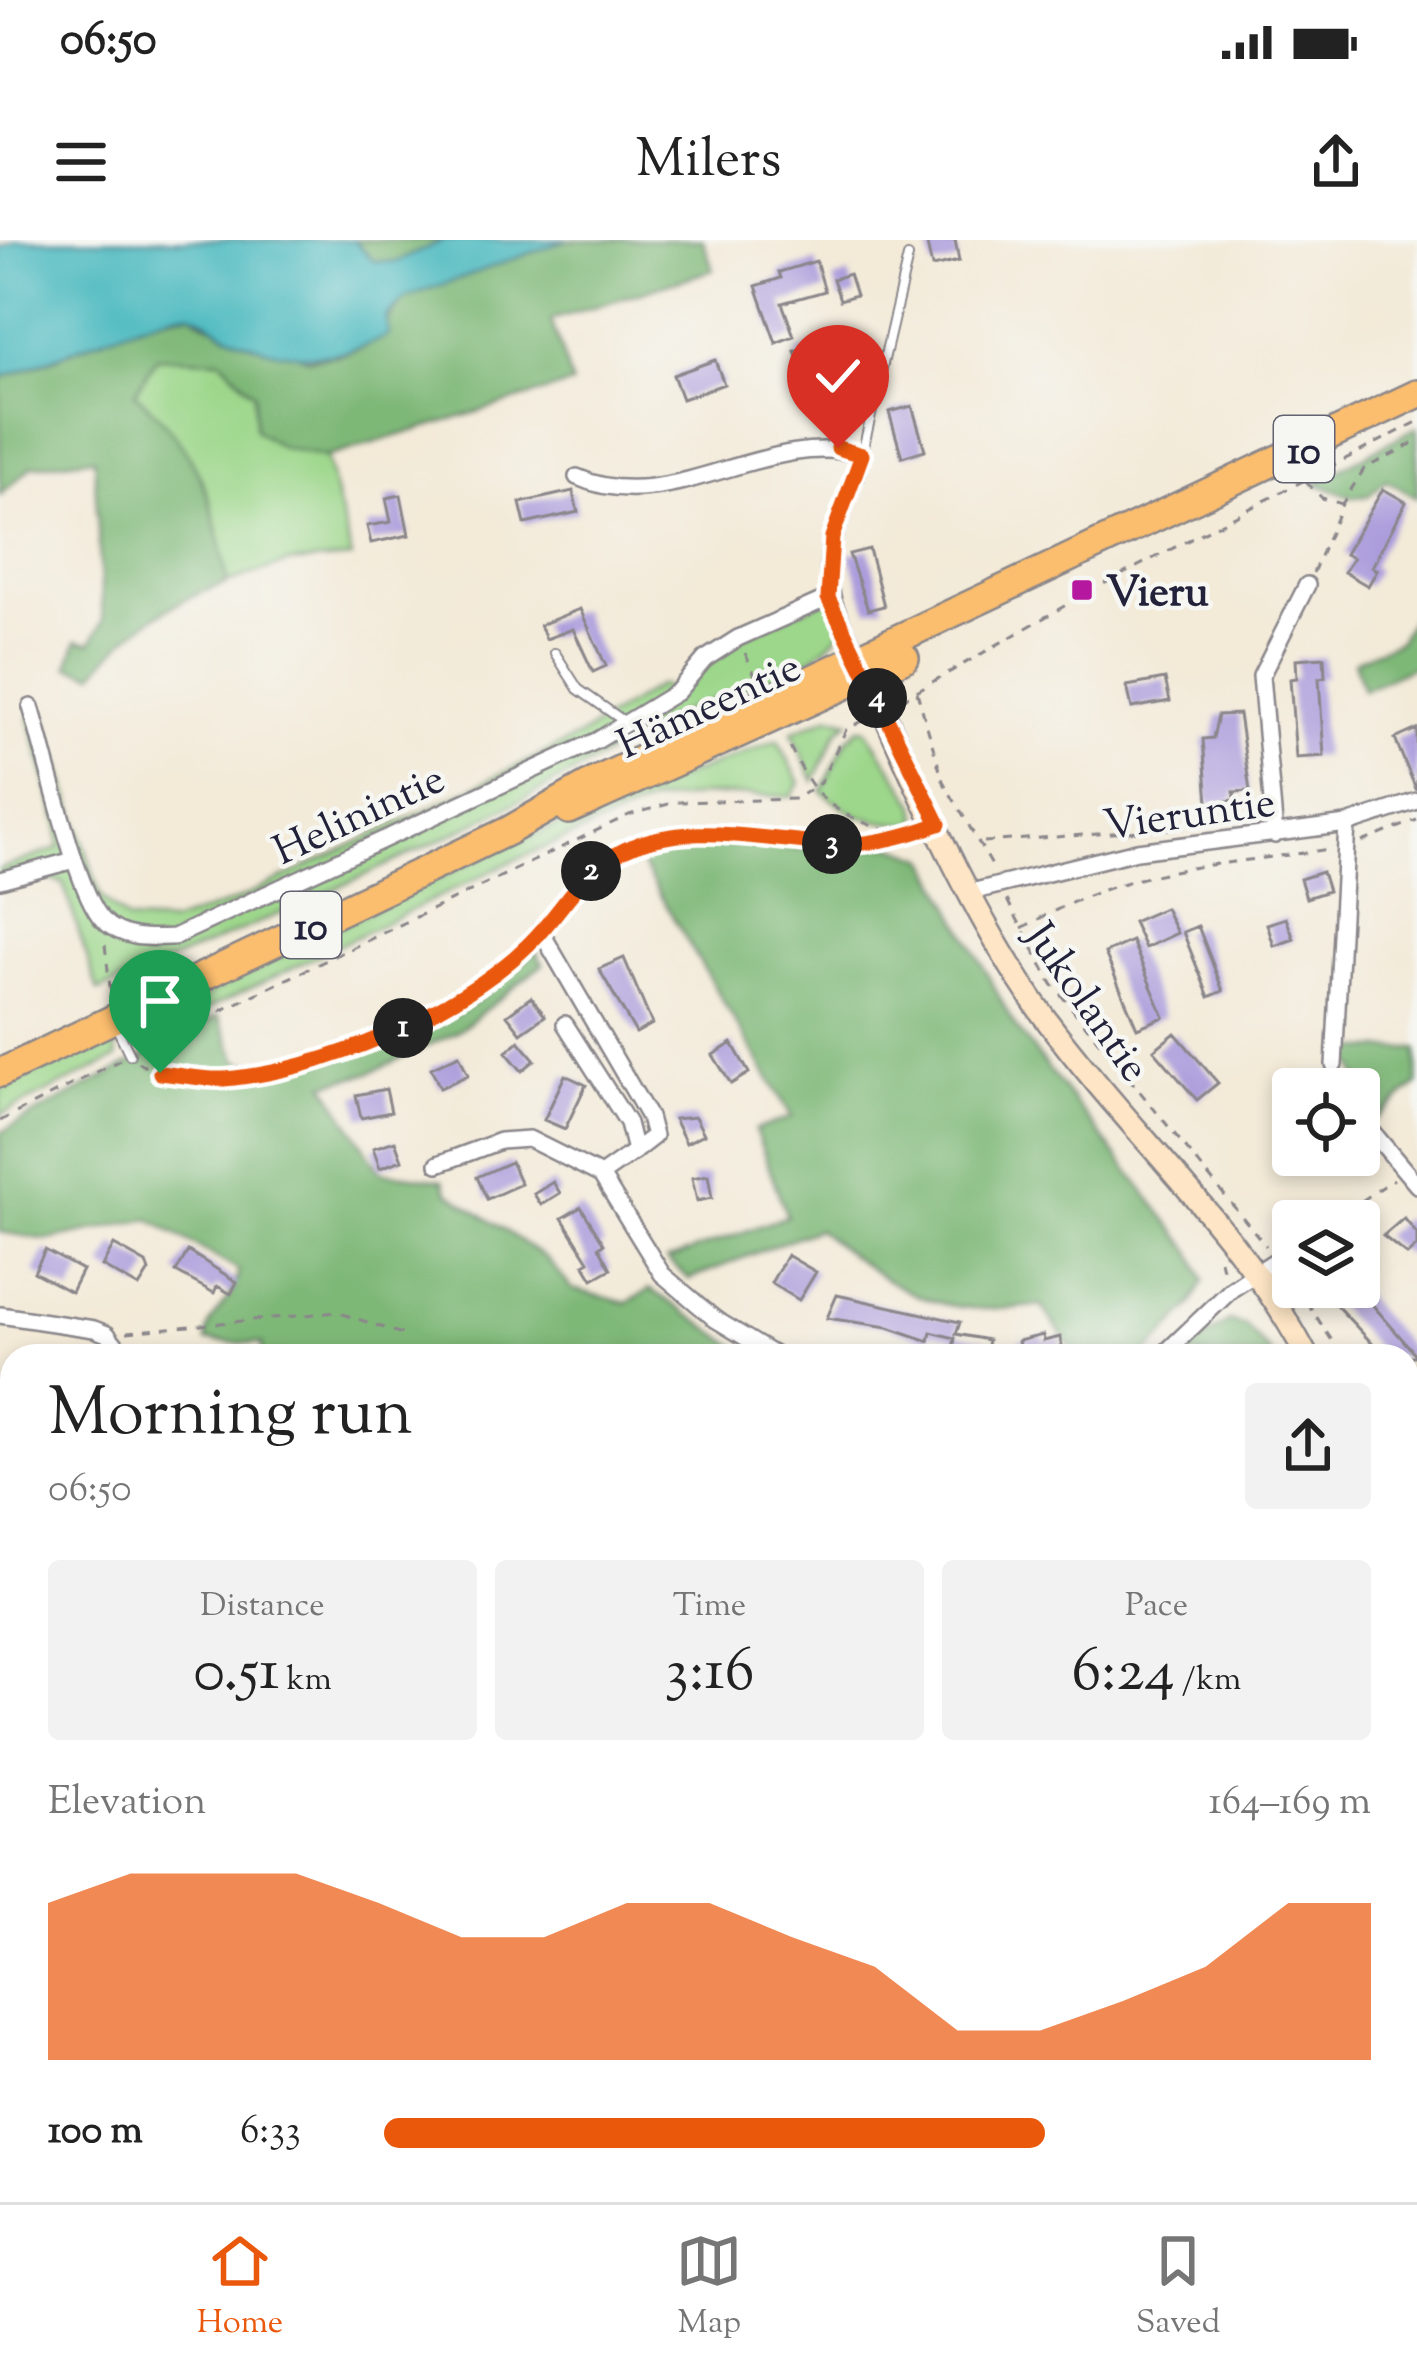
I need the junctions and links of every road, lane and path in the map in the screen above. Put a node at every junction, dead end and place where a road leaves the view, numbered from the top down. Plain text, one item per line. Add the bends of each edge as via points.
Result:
1 (908, 257) dead end
2 (1417, 394) edge
3 (1417, 422) edge
4 (1417, 441) edge
5 (862, 455) junction
6 (578, 477) dead end
7 (1305, 481) junction
8 (1342, 504) junction
9 (1307, 585) joint
10 (828, 598) junction
11 (738, 638) junction
12 (555, 653) dead end
13 (864, 668) junction
14 (761, 689) dead end
15 (916, 691) junction
16 (31, 707) dead end
17 (882, 710) junction
18 (626, 723) junction
19 (790, 747) dead end
20 (812, 791) junction
21 (1417, 801) edge
22 (1417, 820) edge
23 (939, 824) junction
24 (1347, 824) junction
25 (1203, 826) dead end
26 (902, 836) junction
27 (1275, 836) junction
28 (982, 842) junction
29 (1342, 846) junction
30 (988, 855) dead end
31 (74, 860) junction
32 (0, 880) edge
33 (971, 892) junction
34 (1014, 914) dead end
35 (102, 920) junction
36 (1021, 928) junction
37 (540, 930) junction
38 (112, 1009) junction
39 (565, 1024) dead end
40 (130, 1055) junction
41 (1334, 1065) dead end
42 (0, 1073) edge
43 (0, 1121) edge
44 (1380, 1142) edge
45 (636, 1150) junction
46 (438, 1165) dead end
47 (1405, 1172) junction
48 (601, 1175) junction
49 (1417, 1185) edge
50 (1364, 1200) edge
51 (1272, 1255) edge
52 (1272, 1264) edge
53 (1253, 1274) junction
54 (1311, 1308) edge
55 (0, 1315) edge
56 (107, 1334) junction
57 (408, 1336) dead end
58 (115, 1344) edge
59 (756, 1344) edge
60 (1175, 1344) edge
61 (1299, 1344) edge
62 (1334, 1344) edge

1 - 5 lane
2 - 13 highway, Hämeentie / 10
3 - 7 path
4 - 8 path via 1364,469
5 - 6 street via 803,449 643,489
5 - 10 street via 832,537
7 - 8 path
7 - 15 path via 1084,592
8 - 9 path
9 - 27 street via 1261,676
10 - 11 street, Helinintie
10 - 13 street
11 - 14 path
11 - 18 street, Helinintie via 705,659 677,692
12 - 18 lane via 578,688
13 - 17 street, Jukolantie
13 - 38 highway, Hämeentie / 10 via 596,781 508,831
15 - 17 path
15 - 28 path via 943,781
16 - 31 street
17 - 20 path via 846,730
17 - 23 street, Jukolantie
18 - 35 street, Helinintie via 174,937 123,934
19 - 20 path
20 - 26 path via 841,815
20 - 40 path via 781,802 676,802 629,815
21 - 24 street, Vieruntie
22 - 29 path
23 - 26 lane
23 - 33 street, Jukolantie
24 - 27 street, Vieruntie
24 - 29 street
25 - 28 path
26 - 37 path via 845,844 670,836 625,850 588,874
27 - 33 street, Vieruntie via 1137,851
28 - 30 path
29 - 36 path via 1131,877
29 - 41 street
31 - 32 street
31 - 35 street
33 - 53 street, Jukolantie via 1046,1019
34 - 36 path
35 - 38 path
36 - 51 path via 1107,1057
37 - 40 path via 461,1001 279,1068 223,1079 160,1073
37 - 45 street via 650,1117 654,1136
38 - 40 lane
38 - 42 highway, Hämeentie / 10
39 - 45 street via 628,1123
40 - 43 path
44 - 47 street
45 - 48 street
46 - 48 street via 529,1139
47 - 49 street
47 - 50 path
48 - 59 street via 662,1274
52 - 53 street
53 - 60 street
53 - 61 street, Jukolantie
54 - 62 path
55 - 56 street
56 - 57 path via 337,1312
56 - 58 street

